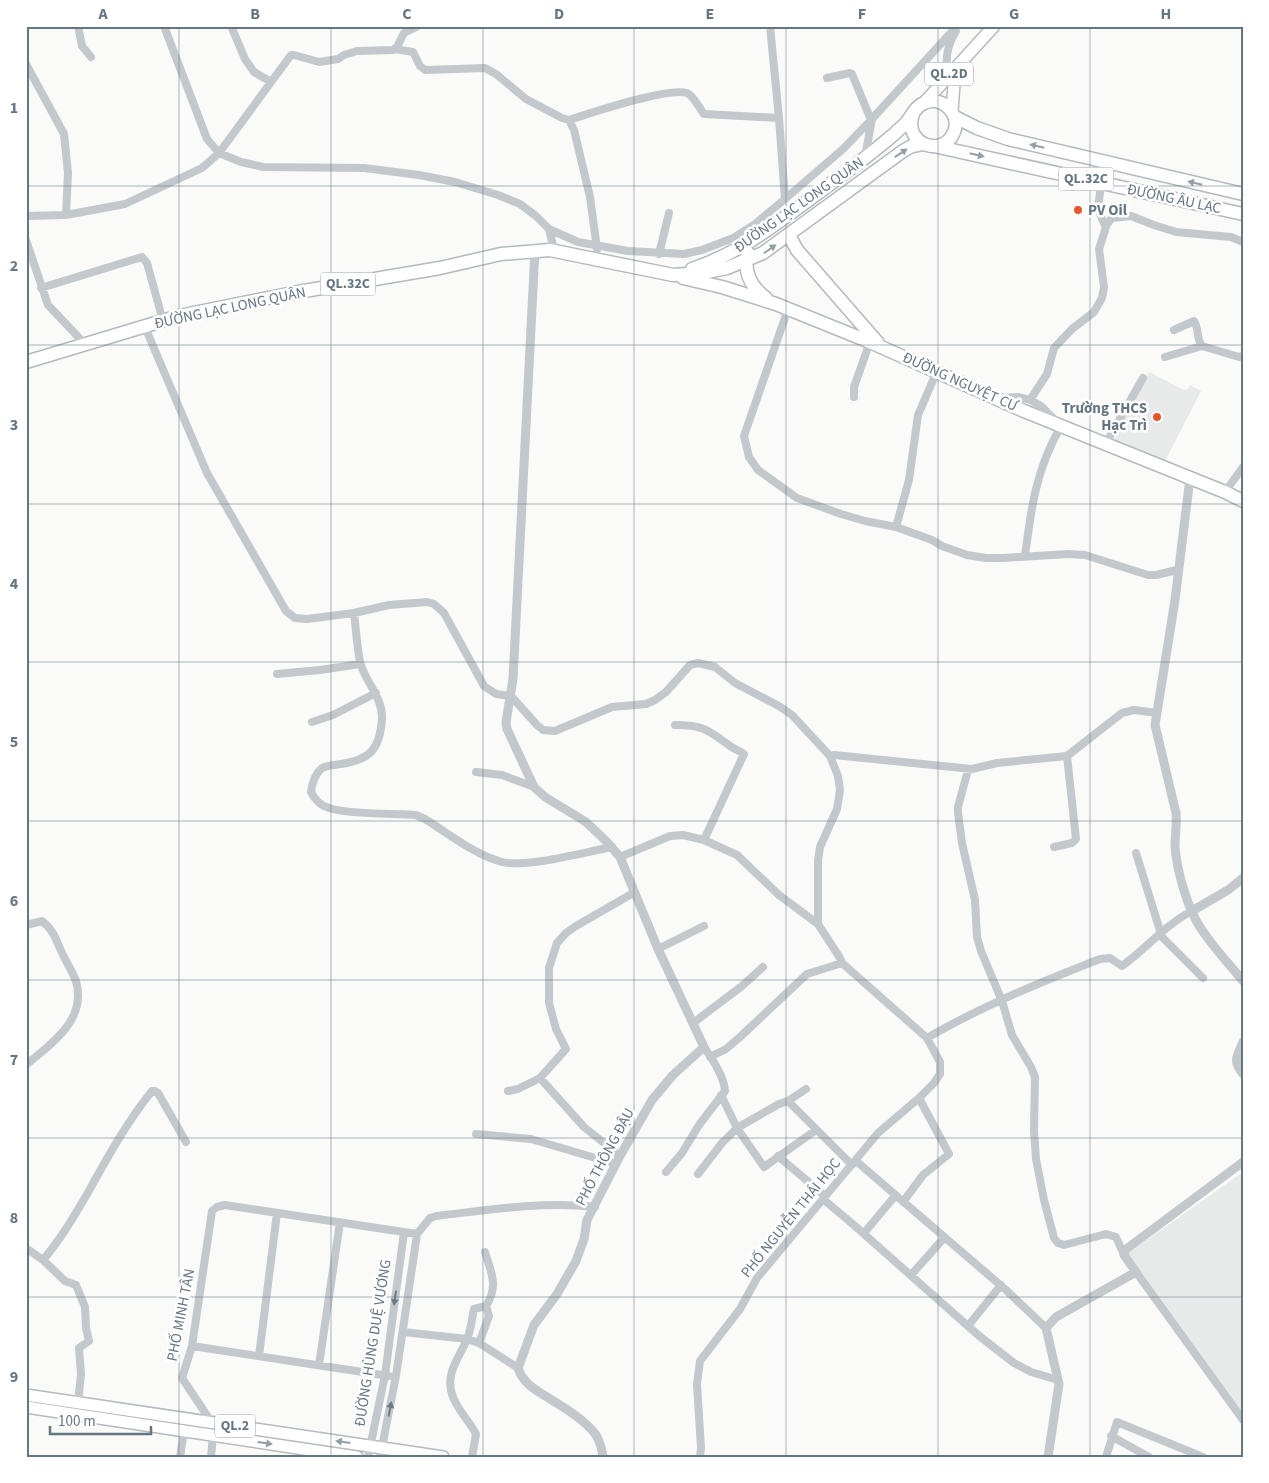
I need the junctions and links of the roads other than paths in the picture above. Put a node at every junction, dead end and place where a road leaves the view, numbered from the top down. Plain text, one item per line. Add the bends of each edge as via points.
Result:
1 (78, 26) edge
2 (174, 26) edge
3 (231, 26) edge
4 (418, 26) edge
5 (770, 26) edge
6 (958, 26) edge
7 (994, 26) edge
8 (165, 28) edge
9 (975, 46) junction
10 (395, 49) junction
11 (91, 57) dead end
12 (26, 64) edge
13 (948, 74) junction
14 (827, 78) dead end
15 (271, 82) junction
16 (922, 104) junction
17 (912, 114) junction
18 (953, 114) junction
19 (779, 118) junction
20 (569, 120) junction
21 (872, 120) junction
22 (926, 145) junction
23 (219, 153) junction
24 (864, 159) junction
25 (1102, 183) junction
26 (1243, 194) edge
27 (784, 199) junction
28 (669, 213) dead end
29 (1243, 214) edge
30 (66, 215) junction
31 (26, 216) edge
32 (1106, 227) junction
33 (549, 229) junction
34 (763, 233) junction
35 (789, 235) junction
36 (26, 240) edge
37 (1243, 242) edge
38 (535, 250) junction
39 (554, 250) junction
40 (597, 252) junction
41 (659, 254) junction
42 (747, 261) junction
43 (673, 276) junction
44 (41, 288) junction
45 (782, 306) junction
46 (163, 321) junction
47 (144, 326) junction
48 (1174, 330) dead end
49 (871, 339) junction
50 (85, 344) junction
51 (1202, 346) junction
52 (1165, 356) dead end
53 (1243, 356) edge
54 (26, 362) edge
55 (937, 371) junction
56 (1143, 378) dead end
57 (854, 397) dead end
58 (996, 398) junction
59 (1030, 400) junction
60 (1061, 426) junction
61 (1105, 445) junction
62 (1243, 467) edge
63 (1190, 478) junction
64 (1225, 492) junction
65 (1243, 501) edge
66 (896, 527) junction
67 (1025, 556) junction
68 (1177, 570) junction
69 (354, 612) junction
70 (360, 664) junction
71 (277, 674) dead end
72 (376, 693) junction
73 (511, 696) junction
74 (1156, 713) junction
75 (312, 722) dead end
76 (675, 725) dead end
77 (830, 756) junction
78 (1067, 756) junction
79 (968, 770) junction
80 (476, 772) dead end
81 (534, 787) junction
82 (704, 840) junction
83 (612, 847) junction
84 (1054, 847) dead end
85 (1136, 853) dead end
86 (620, 857) junction
87 (1243, 878) edge
88 (635, 892) junction
89 (1192, 911) junction
90 (818, 924) junction
91 (26, 925) edge
92 (704, 926) dead end
93 (1161, 934) junction
94 (658, 949) junction
95 (842, 963) junction
96 (763, 967) dead end
97 (1203, 978) dead end
98 (1243, 981) edge
99 (1002, 1001) junction
100 (693, 1023) junction
101 (927, 1038) junction
102 (1243, 1042) edge
103 (704, 1047) junction
104 (710, 1057) junction
105 (26, 1065) edge
106 (1243, 1074) edge
107 (540, 1078) junction
108 (806, 1089) dead end
109 (508, 1091) dead end
110 (722, 1096) junction
111 (919, 1098) junction
112 (788, 1101) junction
113 (737, 1128) junction
114 (816, 1130) junction
115 (476, 1134) dead end
116 (186, 1142) dead end
117 (778, 1156) junction
118 (618, 1160) junction
119 (1243, 1162) edge
120 (854, 1163) junction
121 (666, 1172) dead end
122 (698, 1174) dead end
123 (895, 1196) junction
124 (824, 1198) junction
125 (903, 1202) junction
126 (595, 1207) junction
127 (277, 1213) junction
128 (340, 1222) junction
129 (404, 1232) junction
130 (417, 1234) junction
131 (864, 1234) junction
132 (944, 1238) junction
133 (26, 1248) edge
134 (485, 1252) dead end
135 (1124, 1255) junction
136 (43, 1260) junction
137 (1136, 1272) junction
138 (911, 1275) junction
139 (1001, 1285) junction
140 (486, 1306) junction
141 (968, 1326) junction
142 (1046, 1328) junction
143 (403, 1332) junction
144 (467, 1339) junction
145 (479, 1343) junction
146 (192, 1346) junction
147 (259, 1356) junction
148 (319, 1365) junction
149 (518, 1368) junction
150 (384, 1375) junction
151 (396, 1376) junction
152 (1058, 1380) junction
153 (26, 1395) edge
154 (78, 1402) junction
155 (26, 1407) edge
156 (1243, 1420) edge
157 (212, 1423) junction
158 (184, 1431) junction
159 (214, 1436) junction
160 (1111, 1436) junction
161 (375, 1452) edge
162 (310, 1453) edge
163 (180, 1457) edge
164 (211, 1457) edge
165 (357, 1457) edge
166 (443, 1457) edge
167 (472, 1457) edge
168 (604, 1457) edge
169 (700, 1457) edge
170 (1048, 1457) edge
171 (1106, 1457) edge
172 (1150, 1457) edge
173 (1203, 1457) edge

1 - 11 street via 82,46
2 - 8 street
3 - 15 street via 249,65
4 - 10 street via 404,33
5 - 19 street
6 - 13 street via 948,46
6 - 21 street
7 - 9 main road, QL.2D
8 - 23 street via 207,139
9 - 13 main road, QL.2D
9 - 18 main road, QL.2D via 954,84
10 - 15 street via 357,51 319,62 290,55
10 - 20 street via 413,52 425,70 485,68 526,98
12 - 30 street via 64,134 68,173
13 - 16 main road, QL.2D
14 - 21 street via 852,74
15 - 23 street
16 - 17 highway
16 - 18 highway via 938,102
17 - 22 highway via 912,131 917,140
17 - 24 highway, ĐƯỜNG LẠC LONG QUÂN
18 - 22 highway via 955,130 950,138 942,144
26 -> 18 highway, ĐƯỜNG ÂU LẠC / QL.32C via 1008,139 977,128
19 - 20 street via 704,114 691,96 670,93
19 - 27 street
20 - 40 street via 590,197
21 - 24 street
21 - 27 street
22 -> 25 highway, ĐƯỜNG ÂU LẠC / QL.32C
35 -> 22 highway, ĐƯỜNG LẠC LONG QUÂN / QL.32C via 903,151 912,146
23 - 30 street via 202,168 125,204
23 - 33 street via 263,167 364,168 455,182 520,204
24 - 34 highway, ĐƯỜNG LẠC LONG QUÂN
25 - 29 highway, ĐƯỜNG ÂU LẠC / QL.32C
25 - 32 street via 1098,207
27 - 41 street via 755,224 721,243 684,254
28 - 41 street
30 - 31 street
32 - 37 street via 1112,218 1128,215 1176,232 1231,237
32 - 59 street via 1100,250 1102,298 1094,312 1054,348 1047,374
33 - 39 street
33 - 40 street
34 - 42 highway via 752,245
34 - 43 highway, ĐƯỜNG LẠC LONG QUÂN via 727,255
42 -> 35 highway, ĐƯỜNG LẠC LONG QUÂN / QL.32C
35 - 49 highway via 797,250
36 - 44 street
38 - 39 highway, ĐƯỜNG LẠC LONG QUÂN / QL.32C
38 - 46 highway, ĐƯỜNG LẠC LONG QUÂN / QL.32C via 238,304
38 - 73 street
39 - 40 highway, ĐƯỜNG LẠC LONG QUÂN / QL.32C
40 - 41 street
40 - 43 highway, ĐƯỜNG LẠC LONG QUÂN / QL.32C
42 - 43 highway, ĐƯỜNG LẠC LONG QUÂN / QL.32C via 714,271
42 - 45 highway via 752,285
43 - 45 highway, ĐƯỜNG NGUYỆT CƯ
44 - 46 street via 142,258 147,263
44 - 50 street via 50,308
45 - 49 highway, ĐƯỜNG NGUYỆT CƯ
45 - 66 street via 744,432 750,460 758,470 797,498 865,521
46 - 47 highway, ĐƯỜNG LẠC LONG QUÂN / QL.32C
47 - 50 highway, ĐƯỜNG LẠC LONG QUÂN / QL.32C
47 - 69 street via 207,473 286,611 295,618 307,619
48 - 51 street via 1195,321 1197,338
49 - 55 highway, ĐƯỜNG NGUYỆT CƯ via 883,348
49 - 57 street via 854,387
50 - 54 highway, ĐƯỜNG LẠC LONG QUÂN / QL.32C
51 - 52 street
51 - 53 street
55 - 58 highway, ĐƯỜNG NGUYỆT CƯ
55 - 66 street via 918,415 909,480
56 - 61 street
58 - 59 street
58 - 60 highway, ĐƯỜNG NGUYỆT CƯ
59 - 60 street
60 - 61 highway, ĐƯỜNG NGUYỆT CƯ
60 - 67 street via 1036,485
61 - 63 highway, ĐƯỜNG NGUYỆT CƯ
62 - 64 street
63 - 64 highway, ĐƯỜNG NGUYỆT CƯ
63 - 68 street
64 - 65 highway, ĐƯỜNG NGUYỆT CƯ
66 - 67 street via 967,555 986,558
67 - 68 street via 1085,555 1148,575
68 - 74 street
69 - 70 street
69 - 73 street via 389,605 434,604 444,613 484,686 496,694
70 - 71 street
70 - 72 street
72 - 75 street
72 - 83 street via 382,718 377,744 372,754 356,762 324,767 319,772 310,792 324,806 348,811 416,815 486,855 510,863
73 - 77 street via 540,728 552,732 612,707 646,704 666,692 690,665 706,664 779,706
73 - 81 street via 507,729
74 - 78 street via 1134,710 1122,713
74 - 89 street via 1155,725 1177,824 1175,846
76 - 82 street via 701,728 744,754
77 - 79 street
77 - 90 street via 840,790 837,810 820,848
78 - 79 street via 997,763
78 - 84 street via 1076,839 1072,844
79 - 99 street via 958,806 962,843 975,900 977,937
80 - 81 street via 502,775
81 - 83 street via 586,822
82 - 86 street via 683,835 670,836
82 - 90 street via 737,855 779,895
83 - 86 street
85 - 93 street
86 - 88 street
87 - 89 street
88 - 94 street
88 - 107 street via 571,929 557,942 549,968 549,1003 566,1049
89 - 93 street
89 - 98 street via 1201,929
90 - 95 street
91 - 105 street via 42,921 55,934 76,980 78,997 70,1024
92 - 94 street
93 - 97 street
93 - 99 street via 1122,966 1110,958 1100,959
94 - 100 street
95 - 101 street
95 - 104 street via 807,974 740,1037
96 - 100 street
99 - 101 street
99 - 135 street via 1014,1039 1035,1077 1036,1159 1054,1238 1064,1244 1112,1235
100 - 103 street
101 - 111 street, PHỐ NGUYỄN THÁI HỌC via 940,1062 940,1074
102 - 106 street via 1236,1061
103 - 104 street
103 - 118 street, PHỐ THÔNG ĐẬU via 657,1092
104 - 110 street via 725,1087
107 - 109 street
107 - 118 street
108 - 112 street
110 - 113 street
110 - 121 street
111 - 120 street, PHỐ NGUYỄN THÁI HỌC via 888,1124
111 - 125 street via 949,1154 923,1175
112 - 113 street
112 - 114 street
113 - 117 street via 764,1167
113 - 122 street
114 - 117 street
114 - 120 street
115 - 118 street via 531,1139
116 - 136 street via 158,1093 152,1091 68,1226
117 - 124 street
118 - 126 street, PHỐ THÔNG ĐẬU
119 - 135 street via 1125,1250
120 - 123 street
120 - 124 street, PHỐ NGUYỄN THÁI HỌC
123 - 125 street
123 - 131 street
124 - 131 street
124 - 169 street, PHỐ NGUYỄN THÁI HỌC via 757,1278 740,1309 700,1362 697,1384
125 - 132 street
126 - 130 street via 522,1206 436,1216 430,1218
126 - 149 street, PHỐ THÔNG ĐẬU via 586,1220 584,1239 576,1261 534,1325
127 - 128 street
127 - 146 street, PHỐ MINH TÂN via 225,1206 212,1211
127 - 147 street
128 - 129 street
128 - 148 street
129 - 130 street
129 -> 150 street, ĐƯỜNG HÙNG DUỆ VƯƠNG
130 - 143 street, ĐƯỜNG HÙNG DUỆ VƯƠNG
131 - 138 street
132 - 138 street
132 - 139 street
133 - 136 street
134 - 140 street via 494,1282
135 - 137 street
136 - 154 street via 66,1281 76,1285 85,1307 89,1341 79,1348
137 - 142 street via 1056,1317
137 - 156 street
138 - 141 street
139 - 141 street
139 - 142 street
140 - 144 street via 474,1309
140 - 145 street via 489,1316
141 - 152 street via 1021,1368
142 - 152 street
143 - 144 street
143 - 151 street, ĐƯỜNG HÙNG DUỆ VƯƠNG
144 - 145 street
144 - 167 street via 453,1367 450,1388 456,1404 476,1434
145 - 149 street
146 - 147 street
146 - 157 street, PHỐ MINH TÂN via 182,1378
147 - 148 street
148 - 150 street
149 - 168 street via 529,1386 588,1427 598,1440
150 - 151 street
150 - 161 street, ĐƯỜNG HÙNG DUỆ VƯƠNG
161 -> 151 street, ĐƯỜNG HÙNG DUỆ VƯƠNG
152 - 170 street
153 - 154 main road, QL.2
154 - 157 main road, QL.2
155 - 158 main road, QL.2
161 -> 157 main road, QL.2
158 - 159 main road, QL.2
158 - 163 street
159 -> 162 main road, QL.2
159 - 164 street
160 - 171 street
160 - 172 street
160 - 173 street via 1117,1422
161 - 166 main road, QL.2
162 - 165 main road, QL.2

